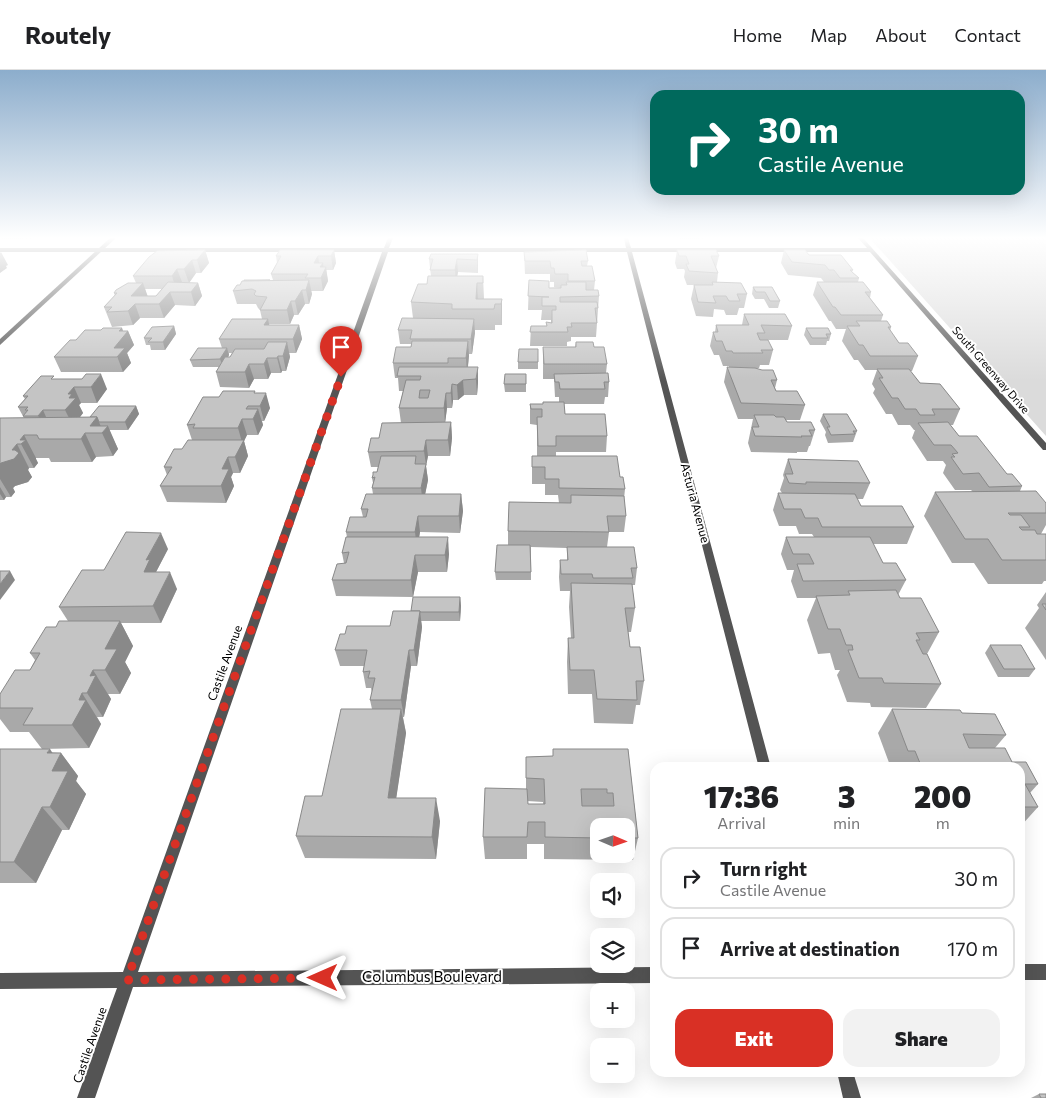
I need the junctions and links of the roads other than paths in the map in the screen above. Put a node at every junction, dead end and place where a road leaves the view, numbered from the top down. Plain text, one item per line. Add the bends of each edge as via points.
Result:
1 (61, 286) edge
2 (372, 286) edge
3 (638, 286) edge
4 (904, 286) edge
5 (0, 343) edge
6 (1046, 448) edge
7 (763, 762) edge
8 (1025, 972) edge
9 (1046, 972) edge
10 (650, 975) edge
11 (127, 980) junction
12 (0, 981) edge
13 (846, 1077) edge
14 (86, 1098) edge
15 (852, 1098) edge

1 - 5 street
2 - 11 street, Castile Avenue
3 - 7 street, Asturia Avenue
4 - 6 street, South Greenway Drive
8 - 9 street
10 - 11 street, Columbus Boulevard
11 - 12 street, Columbus Boulevard
11 - 14 street, Castile Avenue
13 - 15 street

